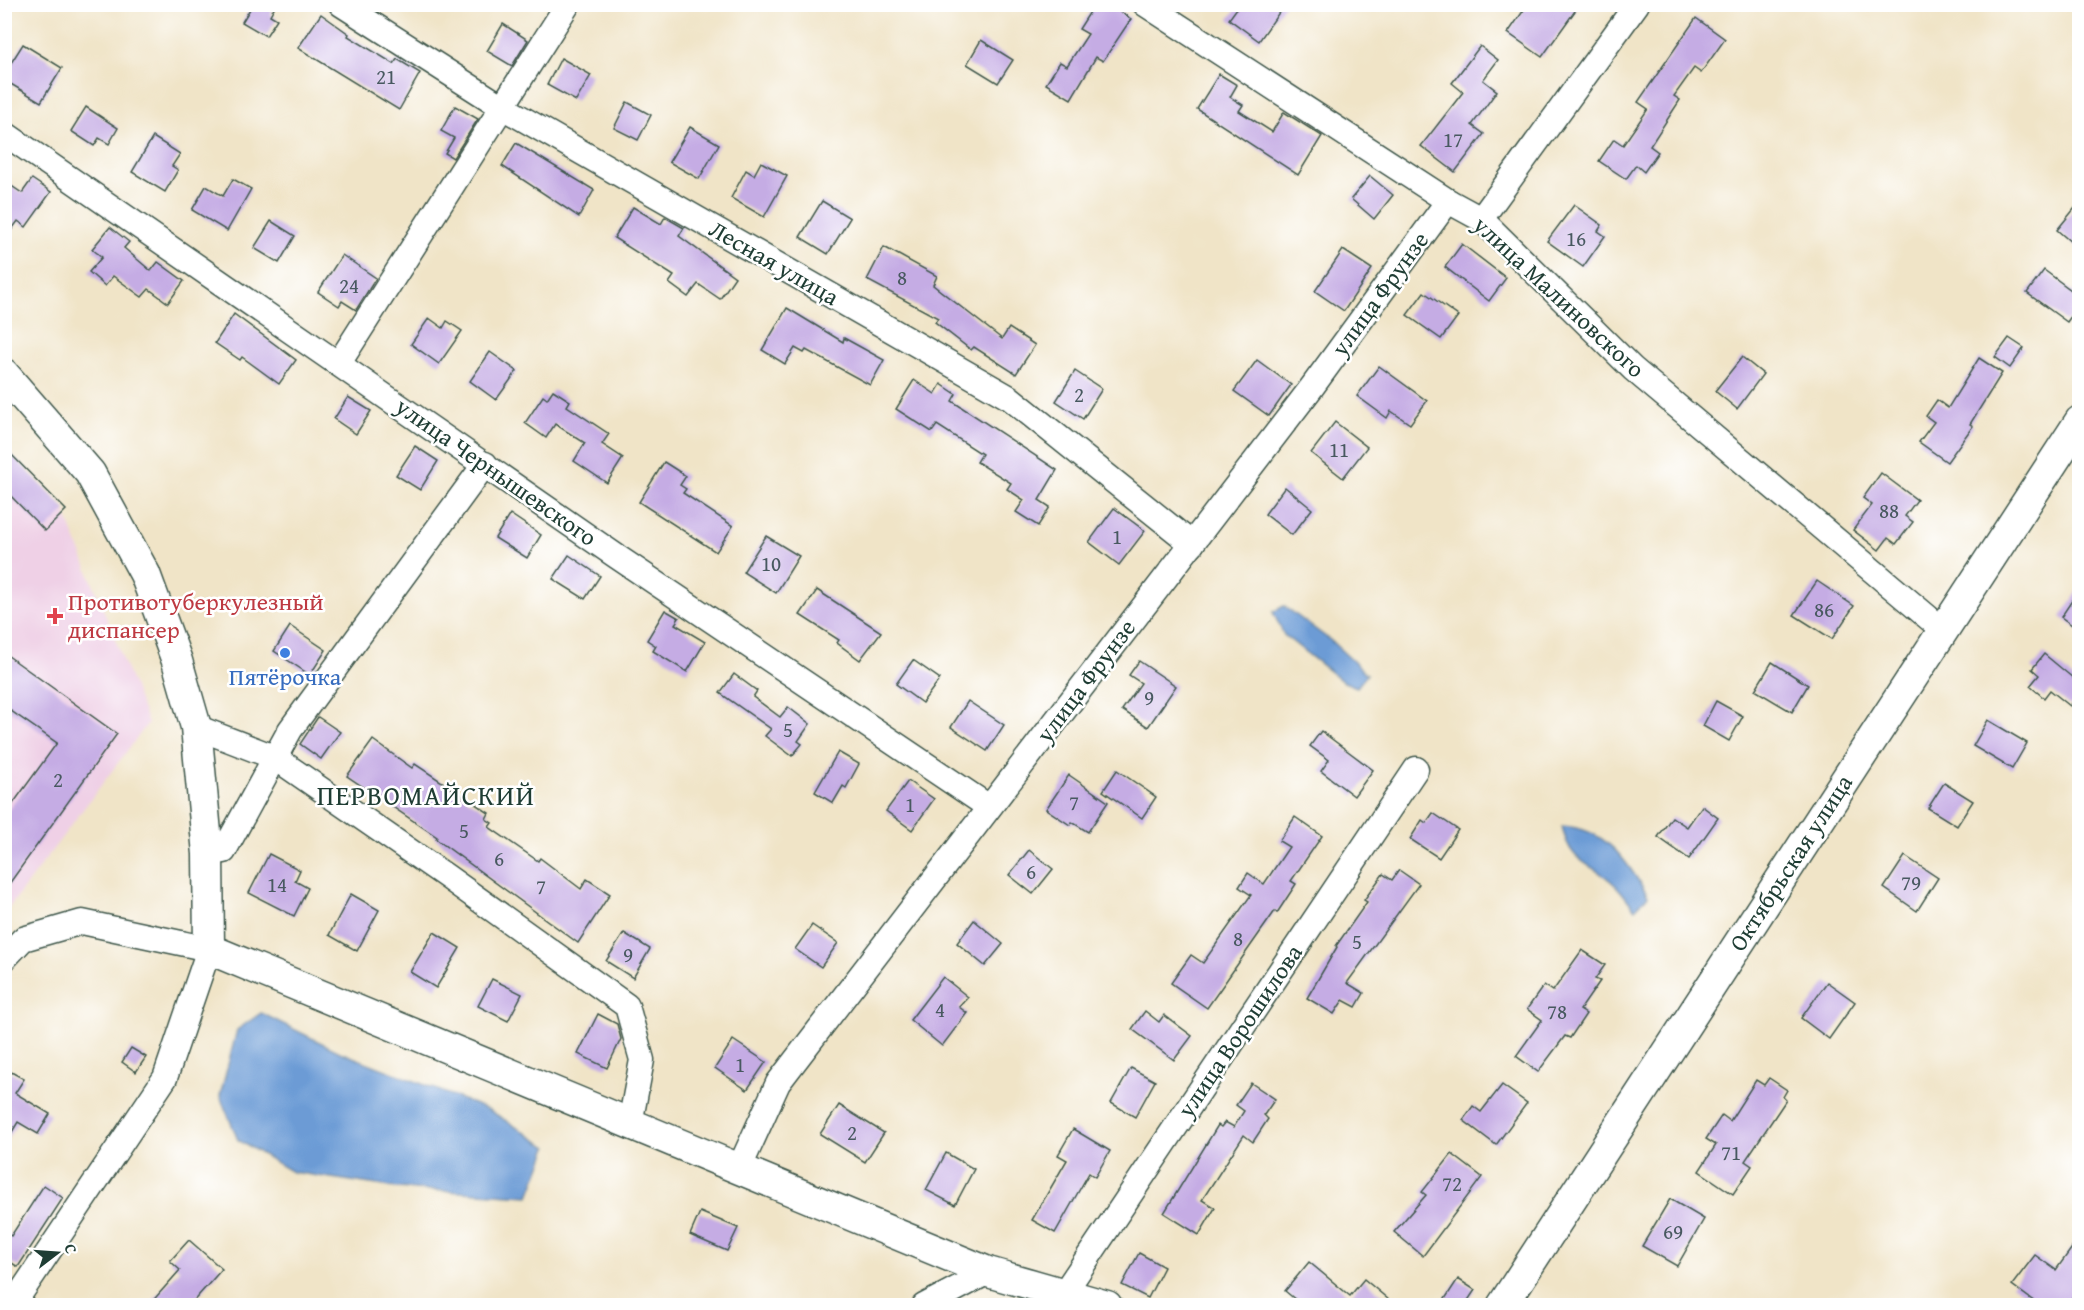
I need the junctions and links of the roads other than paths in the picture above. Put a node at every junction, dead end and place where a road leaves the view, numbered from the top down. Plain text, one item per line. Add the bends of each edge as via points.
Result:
1 (341, 4) edge
2 (568, 4) edge
3 (1145, 4) edge
4 (1637, 4) edge
5 (504, 108) junction
6 (4, 133) edge
7 (1448, 201) junction
8 (1481, 219) junction
9 (339, 363) junction
10 (4, 374) edge
11 (2079, 421) edge
12 (485, 464) junction
13 (1192, 544) junction
14 (1943, 630) junction
15 (195, 727) junction
16 (274, 757) junction
17 (1416, 769) dead end
18 (990, 807) junction
19 (208, 854) junction
20 (210, 949) junction
21 (4, 960) edge
22 (630, 1124) junction
23 (739, 1169) junction
24 (988, 1272) junction
25 (1064, 1293) junction
26 (12, 1305) edge
27 (924, 1305) edge
28 (1107, 1305) edge
29 (1502, 1305) edge

1 - 5 street, Лесная улица
2 - 5 street
3 - 7 street, улица Малиновского
4 - 8 street
5 - 9 street
5 - 13 street, Лесная улица via 1010,398
6 - 9 street, улица Чернышевского
7 - 8 street, улица Малиновского
7 - 13 street, улица Фрунзе
8 - 14 street, улица Малиновского via 1633,369
9 - 12 street, улица Чернышевского
10 - 15 street via 96,483 145,574 177,661
11 - 14 street, Октябрьская улица
12 - 16 street
12 - 18 street, улица Чернышевского
13 - 18 street, улица Фрунзе
14 - 29 street, Октябрьская улица
15 - 16 street
15 - 19 street
16 - 19 street via 224,851
16 - 22 street via 627,1006 642,1060
17 - 25 street, улица Ворошилова
18 - 23 street, улица Фрунзе via 778,1083
19 - 20 street
20 - 21 street via 82,922 23,939
20 - 22 street
20 - 26 street via 165,1078
22 - 23 street
23 - 24 street
24 - 25 street
24 - 27 street
25 - 28 street

